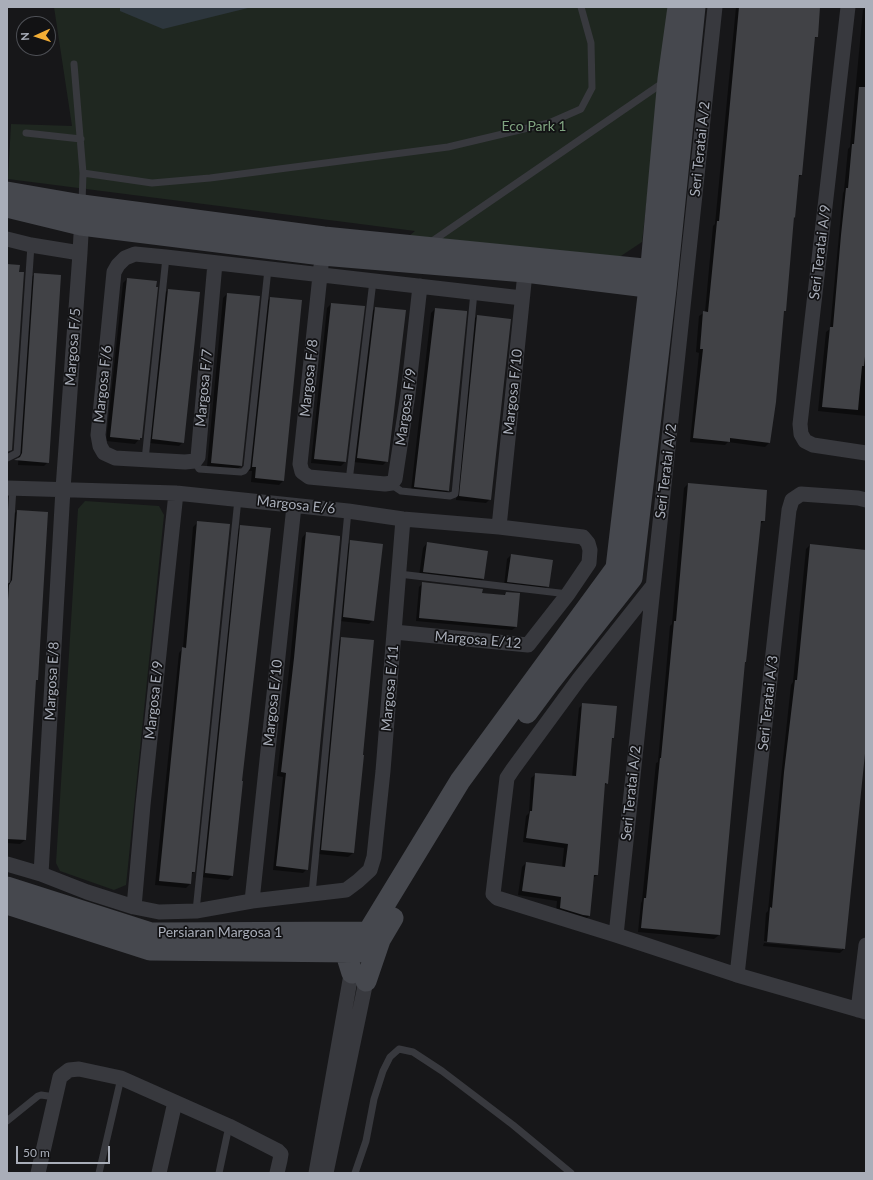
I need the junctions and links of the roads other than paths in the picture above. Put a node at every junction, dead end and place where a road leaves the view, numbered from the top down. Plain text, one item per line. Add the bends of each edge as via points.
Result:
1 (581, 7) edge
2 (678, 7) edge
3 (695, 7) edge
4 (715, 7) edge
5 (848, 7) edge
6 (74, 64) dead end
7 (668, 79) junction
8 (26, 133) dead end
9 (81, 139) junction
10 (83, 172) junction
11 (7, 192) edge
12 (7, 207) edge
13 (82, 215) junction
14 (7, 239) edge
15 (31, 245) junction
16 (424, 247) junction
17 (80, 253) junction
18 (322, 256) junction
19 (166, 257) junction
20 (215, 263) junction
21 (526, 265) junction
22 (268, 269) junction
23 (373, 280) junction
24 (658, 280) junction
25 (420, 286) junction
26 (474, 292) junction
27 (522, 298) junction
28 (863, 452) edge
29 (7, 458) edge
30 (145, 460) junction
31 (195, 461) junction
32 (349, 481) junction
33 (392, 483) junction
34 (10, 488) edge
35 (63, 488) junction
36 (176, 493) junction
37 (238, 499) junction
38 (862, 499) edge
39 (294, 506) junction
40 (348, 511) junction
41 (403, 519) junction
42 (499, 527) junction
43 (583, 537) joint
44 (400, 574) junction
45 (7, 580) edge
46 (652, 587) junction
47 (568, 594) junction
48 (394, 632) junction
49 (7, 864) edge
50 (41, 874) junction
51 (7, 887) edge
52 (312, 894) junction
53 (252, 901) junction
54 (7, 904) edge
55 (134, 907) junction
56 (81, 909) junction
57 (196, 911) junction
58 (616, 935) junction
59 (362, 943) junction
60 (866, 945) edge
61 (737, 975) junction
62 (359, 977) junction
63 (862, 1011) edge
64 (121, 1078) junction
65 (55, 1097) junction
66 (176, 1102) junction
67 (7, 1121) edge
68 (229, 1126) junction
69 (38, 1173) edge
70 (99, 1173) edge
71 (159, 1173) edge
72 (219, 1173) edge
73 (277, 1173) edge
74 (316, 1173) edge
75 (326, 1173) edge
76 (355, 1173) edge
77 (571, 1173) edge

1 - 10 lane via 591,43 592,88 581,109 549,123 448,147 210,178 152,183
2 - 7 street
3 - 24 street
4 - 46 street, Seri Teratai A/2
5 - 28 street, Seri Teratai A/9 via 800,424 805,441 813,445
6 - 9 lane
7 - 16 lane
7 - 24 street
8 - 9 lane
9 - 10 lane
10 - 13 lane
11 - 13 street
12 - 13 street
13 - 17 street, Margosa F/5
13 - 18 street
14 - 15 street
15 - 17 street
15 - 29 lane via 17,454
16 - 18 street
16 - 21 street
17 - 35 street, Margosa F/5
18 - 21 street
18 - 22 street
18 - 23 street
18 - 32 street, Margosa F/8 via 300,464 302,472 309,477
19 - 20 street
19 - 30 lane
19 - 30 street, Margosa F/6 via 135,254 124,258 114,272 98,435 104,453 115,458
20 - 22 street
20 - 31 street, Margosa F/7 via 199,453
21 - 24 street
21 - 27 street, Margosa F/10
22 - 31 lane via 247,467 241,472 199,469
23 - 25 street
23 - 32 lane
24 - 59 street via 627,548 632,578 550,682
25 - 26 street
25 - 33 street, Margosa F/9 via 408,394 396,476
26 - 27 street
26 - 33 lane via 455,494 450,496 401,491
27 - 42 street, Margosa F/10
30 - 31 street
32 - 33 street
34 - 35 street, Margosa E/6
34 - 45 lane
35 - 36 street, Margosa E/6
35 - 50 street, Margosa E/8
36 - 37 street, Margosa E/6
36 - 55 street, Margosa E/9
37 - 39 street, Margosa E/6
37 - 57 lane
38 - 61 street, Seri Teratai A/3 via 801,494 792,500 789,510
39 - 40 street, Margosa E/6
39 - 53 street, Margosa E/10
40 - 41 street, Margosa E/6
40 - 52 lane
41 - 42 street, Margosa E/6
41 - 44 street, Margosa E/11
42 - 43 street, Margosa E/6
43 - 47 street, Margosa E/12 via 590,550 589,563
44 - 47 lane
44 - 48 street, Margosa E/11
46 - 58 street, Seri Teratai A/2
46 - 58 street via 579,679 507,778 493,894 497,898
47 - 48 street, Margosa E/12 via 528,645
48 - 52 street, Margosa E/11 via 383,771 374,857 370,870 346,890
49 - 50 street
50 - 56 street
51 - 56 street, Persiaran Margosa 1
52 - 53 street
53 - 57 street
54 - 56 street, Persiaran Margosa 1
55 - 56 street
55 - 57 street via 159,912
56 - 59 street, Persiaran Margosa 1 via 151,933
58 - 61 street
59 - 62 street
59 - 62 street via 348,957
60 - 63 street
61 - 63 street
62 - 74 street
62 - 75 street
64 - 65 street via 79,1069 69,1070 60,1077
64 - 66 street
64 - 70 lane
65 - 67 lane via 38,1096
65 - 69 street
66 - 68 street
66 - 71 street
68 - 72 lane
68 - 73 street via 278,1151 280,1154
76 - 77 lane via 366,1141 374,1099 383,1071 390,1057 399,1049 413,1052 442,1072

